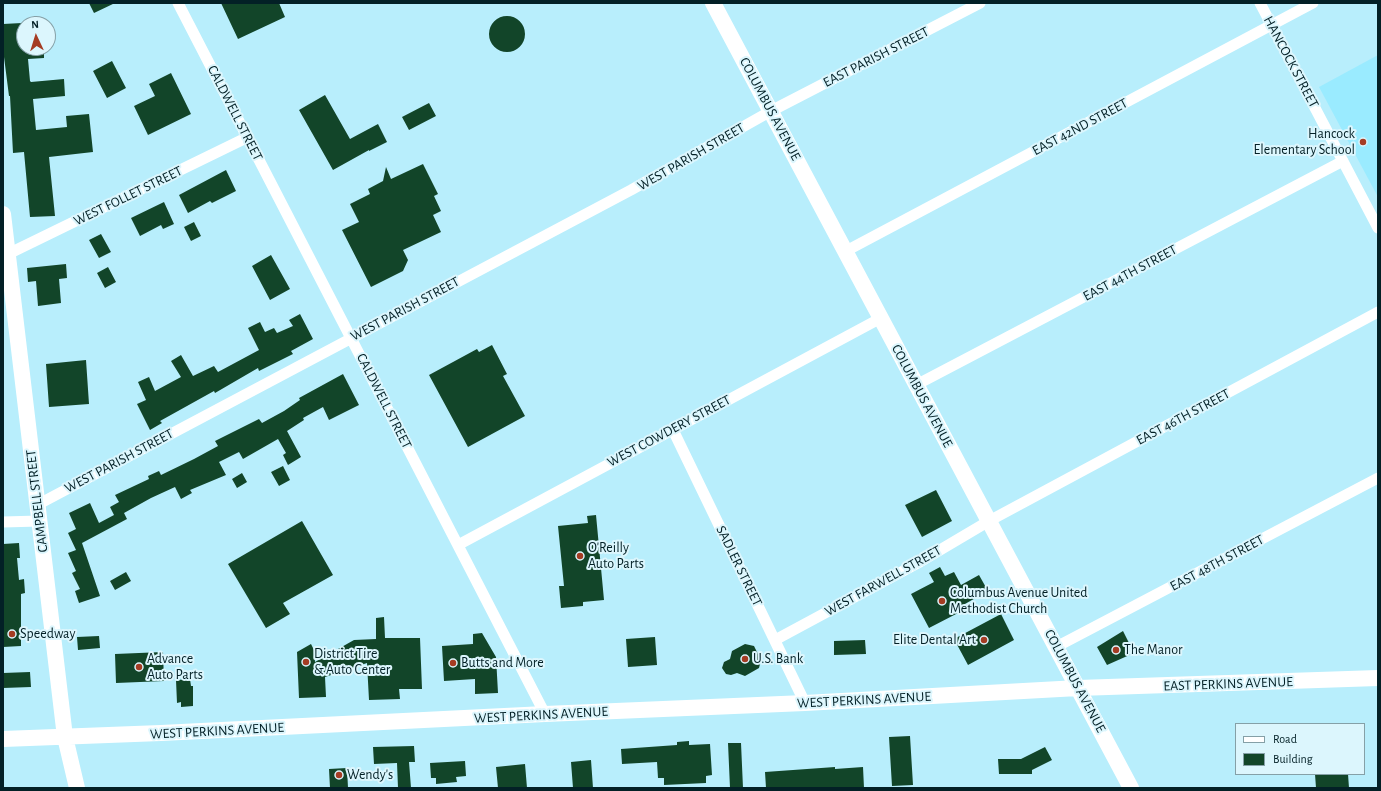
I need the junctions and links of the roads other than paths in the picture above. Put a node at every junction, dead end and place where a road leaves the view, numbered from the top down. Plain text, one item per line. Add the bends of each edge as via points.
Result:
1 (178, 3) edge
2 (713, 3) edge
3 (980, 3) edge
4 (1260, 3) edge
5 (1313, 3) edge
6 (1272, 25) junction
7 (771, 111) junction
8 (248, 137) junction
9 (1343, 161) junction
10 (3, 214) edge
11 (1378, 228) edge
12 (846, 251) junction
13 (8, 254) junction
14 (1378, 312) edge
15 (881, 318) junction
16 (351, 338) junction
17 (916, 385) junction
18 (673, 430) junction
19 (1378, 478) edge
20 (37, 505) junction
21 (39, 521) junction
22 (989, 521) junction
23 (3, 522) edge
24 (458, 545) junction
25 (775, 640) junction
26 (1056, 647) junction
27 (1378, 678) edge
28 (1078, 688) junction
29 (805, 703) junction
30 (545, 714) junction
31 (65, 737) junction
32 (3, 739) edge
33 (76, 788) edge
34 (1131, 788) edge

1 - 8 street, CALDWELL STREET
2 - 7 main road, COLUMBUS AVENUE
3 - 7 street, EAST PARISH STREET
4 - 6 street, HANCOCK STREET
5 - 6 street, EAST 42ND STREET
6 - 9 street, HANCOCK STREET
6 - 12 street, EAST 42ND STREET
7 - 12 main road, COLUMBUS AVENUE
7 - 16 street, WEST PARISH STREET via 631,190
8 - 13 street, WEST FOLLET STREET
8 - 16 street, CALDWELL STREET
9 - 11 street, HANCOCK STREET
9 - 17 street, EAST 44TH STREET
10 - 13 main road, CAMPBELL STREET
12 - 15 main road, COLUMBUS AVENUE
13 - 20 main road, CAMPBELL STREET
14 - 22 street, EAST 46TH STREET
15 - 17 main road, COLUMBUS AVENUE
15 - 18 street, WEST COWDERY STREET
16 - 20 street, WEST PARISH STREET
16 - 24 street, CALDWELL STREET
17 - 22 main road, COLUMBUS AVENUE
18 - 24 street, WEST COWDERY STREET
18 - 25 street, SADLER STREET
19 - 26 street, EAST 48TH STREET
20 - 21 main road, CAMPBELL STREET
21 - 23 street
21 - 31 main road, CAMPBELL STREET
22 - 25 street, WEST FARWELL STREET via 918,563
22 - 26 main road, COLUMBUS AVENUE
24 - 30 street, CALDWELL STREET
25 - 29 street, SADLER STREET
26 - 28 main road, COLUMBUS AVENUE
27 - 28 main road, EAST PERKINS AVENUE
28 - 29 main road, WEST PERKINS AVENUE
28 - 34 main road, COLUMBUS AVENUE
29 - 30 main road, WEST PERKINS AVENUE
30 - 31 main road, WEST PERKINS AVENUE
31 - 32 main road, WEST PERKINS AVENUE
31 - 33 main road, CAMPBELL STREET

